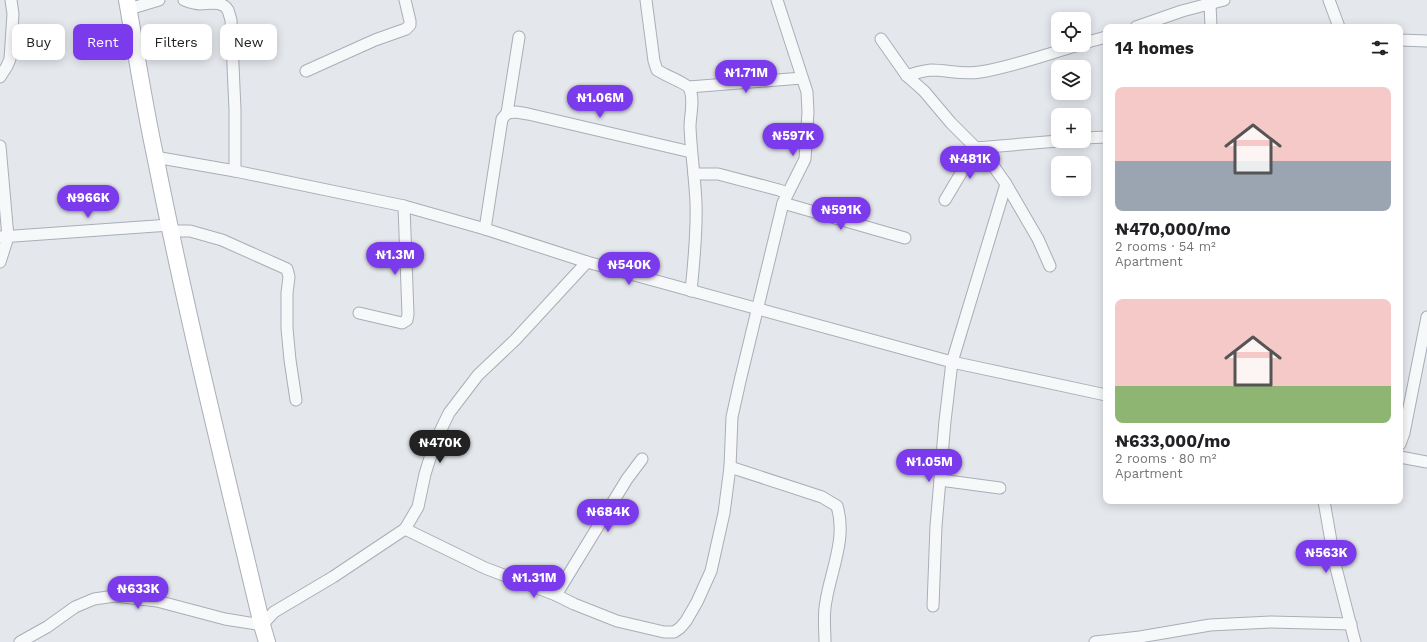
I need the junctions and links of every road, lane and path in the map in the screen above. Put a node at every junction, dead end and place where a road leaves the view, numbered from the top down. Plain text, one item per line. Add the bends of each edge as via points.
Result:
1 (12, 0) edge
2 (159, 0) edge
3 (184, 0) edge
4 (405, 0) edge
5 (646, 0) edge
6 (776, 0) edge
7 (1224, 0) edge
8 (1329, 0) edge
9 (1210, 4) junction
10 (128, 5) edge
11 (1145, 24) edge
12 (1212, 24) edge
13 (1338, 24) edge
14 (519, 37) dead end
15 (1103, 38) edge
16 (882, 39) dead end
17 (1403, 40) edge
18 (1427, 41) edge
19 (1091, 42) edge
20 (1053, 52) edge
21 (306, 70) dead end
22 (907, 76) junction
23 (0, 77) edge
24 (802, 78) junction
25 (689, 87) junction
26 (507, 112) junction
27 (1103, 137) edge
28 (1091, 138) edge
29 (1051, 142) edge
30 (0, 146) edge
31 (976, 148) junction
32 (691, 152) junction
33 (155, 157) junction
34 (235, 172) junction
35 (694, 174) junction
36 (1006, 184) junction
37 (785, 198) junction
38 (945, 200) dead end
39 (404, 206) junction
40 (171, 228) junction
41 (485, 229) junction
42 (4, 237) edge
43 (906, 238) dead end
44 (0, 262) edge
45 (587, 262) junction
46 (1050, 266) dead end
47 (691, 292) junction
48 (757, 310) junction
49 (359, 313) dead end
50 (1427, 317) edge
51 (952, 362) junction
52 (1103, 394) edge
53 (296, 400) dead end
54 (1403, 436) edge
55 (1403, 457) edge
56 (642, 459) dead end
57 (1427, 462) edge
58 (730, 467) junction
59 (940, 480) junction
60 (1000, 488) dead end
61 (1325, 504) edge
62 (405, 529) junction
63 (556, 595) junction
64 (933, 606) dead end
65 (1351, 624) junction
66 (262, 625) junction
67 (20, 642) edge
68 (268, 642) edge
69 (825, 642) edge
70 (1095, 642) edge
71 (1355, 642) edge

1 - 23 street via 10,60
2 - 10 street
3 - 34 street via 223,5 231,20
4 - 21 street via 410,21 410,26 406,29
5 - 25 street via 654,61 658,70
6 - 24 street
7 - 9 street
8 - 13 street
9 - 11 street
9 - 12 street
10 - 33 street
14 - 26 street
15 - 19 street
16 - 22 street
17 - 18 street
20 - 22 street via 980,72 966,74 932,70
22 - 31 street
24 - 25 street
24 - 37 street via 807,92 808,112 805,159
25 - 32 street
26 - 32 street via 528,114
26 - 41 street via 502,119
27 - 28 street
29 - 31 street
30 - 42 street
31 - 36 street via 992,164
31 - 38 street
32 - 35 street
33 - 34 street
33 - 40 street
34 - 39 street
35 - 37 street via 718,174
35 - 47 street via 696,239
36 - 46 street via 1038,239
36 - 51 street
37 - 43 street
37 - 48 street
39 - 41 street
39 - 49 street via 407,320 402,323
40 - 42 street
40 - 53 street via 222,240 287,270 290,277 287,293 287,328
40 - 66 street
41 - 45 street
42 - 44 street
45 - 47 street
45 - 62 street via 478,375 448,413 435,442 418,507
47 - 48 street
48 - 51 street
48 - 58 street via 732,417
50 - 54 street
51 - 52 street
51 - 59 street
55 - 57 street
56 - 63 street
58 - 63 street via 712,571 697,602 680,628 674,632 664,632 618,621
58 - 69 street via 822,497 837,506 841,528 825,603
59 - 60 street
59 - 64 street
61 - 65 street
62 - 63 street via 485,568
62 - 66 street via 333,577 274,612
65 - 70 street via 1271,622 1210,625
65 - 71 street
66 - 67 street via 225,619 158,601 115,596 94,599 75,607
66 - 68 street

